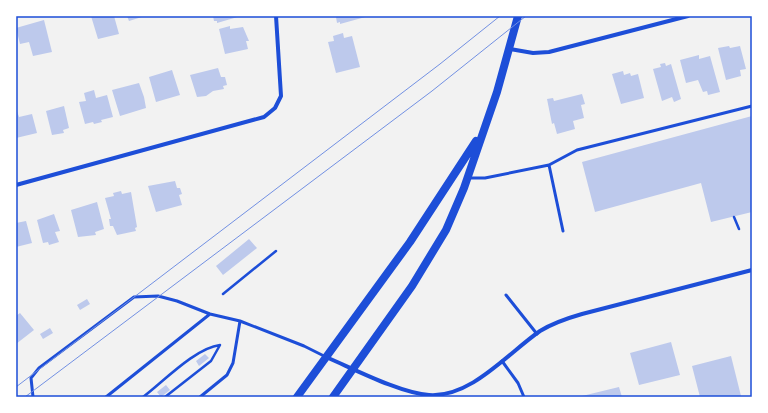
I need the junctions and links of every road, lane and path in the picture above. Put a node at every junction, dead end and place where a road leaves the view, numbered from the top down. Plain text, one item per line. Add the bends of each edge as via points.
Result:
1 (276, 16) edge
2 (518, 16) edge
3 (688, 16) edge
4 (510, 49) junction
5 (752, 106) edge
6 (486, 124) junction
7 (549, 165) junction
8 (467, 178) junction
9 (16, 184) edge
10 (734, 217) dead end
11 (739, 229) dead end
12 (563, 231) dead end
13 (276, 251) dead end
14 (752, 270) edge
15 (223, 294) dead end
16 (506, 295) dead end
17 (210, 314) junction
18 (240, 321) junction
19 (537, 334) junction
20 (326, 357) junction
21 (502, 361) junction
22 (352, 369) junction
23 (33, 397) edge
24 (106, 397) edge
25 (144, 397) edge
26 (165, 397) edge
27 (200, 397) edge
28 (297, 397) edge
29 (333, 397) edge
30 (524, 397) edge

1 - 9 street via 281,96 275,108 264,117
2 - 4 main road
3 - 4 street via 549,52 533,53
4 - 6 main road
5 - 7 lane via 577,150
6 - 8 main road
6 - 20 main road via 418,230
7 - 8 lane via 485,178
7 - 12 lane
8 - 22 main road via 452,217 434,251
10 - 11 path
13 - 15 path
14 - 19 street via 582,314 560,321
16 - 19 lane
17 - 18 lane
17 - 23 lane via 158,296 134,297 39,368 31,378
17 - 24 lane
18 - 20 lane
18 - 27 lane via 233,363 227,375
19 - 21 street
20 - 22 street
20 - 28 main road
21 - 22 street via 469,386 440,395 412,391
21 - 30 lane via 518,383
22 - 29 main road
25 - 26 path via 196,354 220,345 211,361

